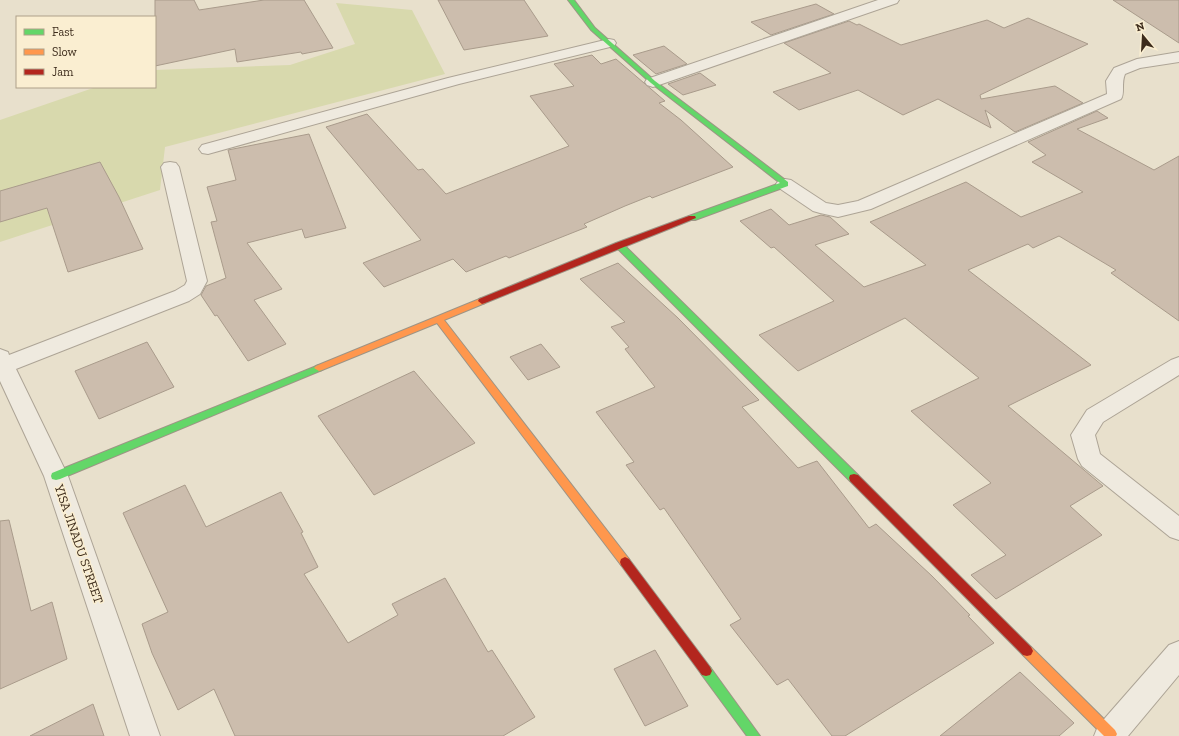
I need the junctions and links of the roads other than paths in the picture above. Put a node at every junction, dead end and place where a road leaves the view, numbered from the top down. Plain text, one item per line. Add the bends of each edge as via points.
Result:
1 (571, 0) edge
2 (892, 0) edge
3 (609, 43) junction
4 (1179, 56) edge
5 (653, 82) junction
6 (208, 149) dead end
7 (170, 167) dead end
8 (785, 184) junction
9 (620, 245) junction
10 (439, 320) junction
11 (2, 361) edge
12 (1179, 365) edge
13 (56, 476) junction
14 (1179, 530) edge
15 (1179, 654) edge
16 (1110, 735) edge
17 (145, 736) edge
18 (754, 736) edge

1 - 3 street via 593,29
2 - 5 street
3 - 5 street
3 - 6 street via 454,81
4 - 8 street via 1137,64 1119,71 1114,81 1115,96 864,205 838,211 820,207
5 - 8 street
7 - 11 street via 197,281 193,289 182,296
8 - 9 street
9 - 10 street
9 - 16 street
10 - 13 street
10 - 18 street via 656,603
11 - 13 street, YISA JINADU STREET
12 - 14 street via 1095,416 1083,436 1090,459
13 - 17 street, YISA JINADU STREET
15 - 16 street

